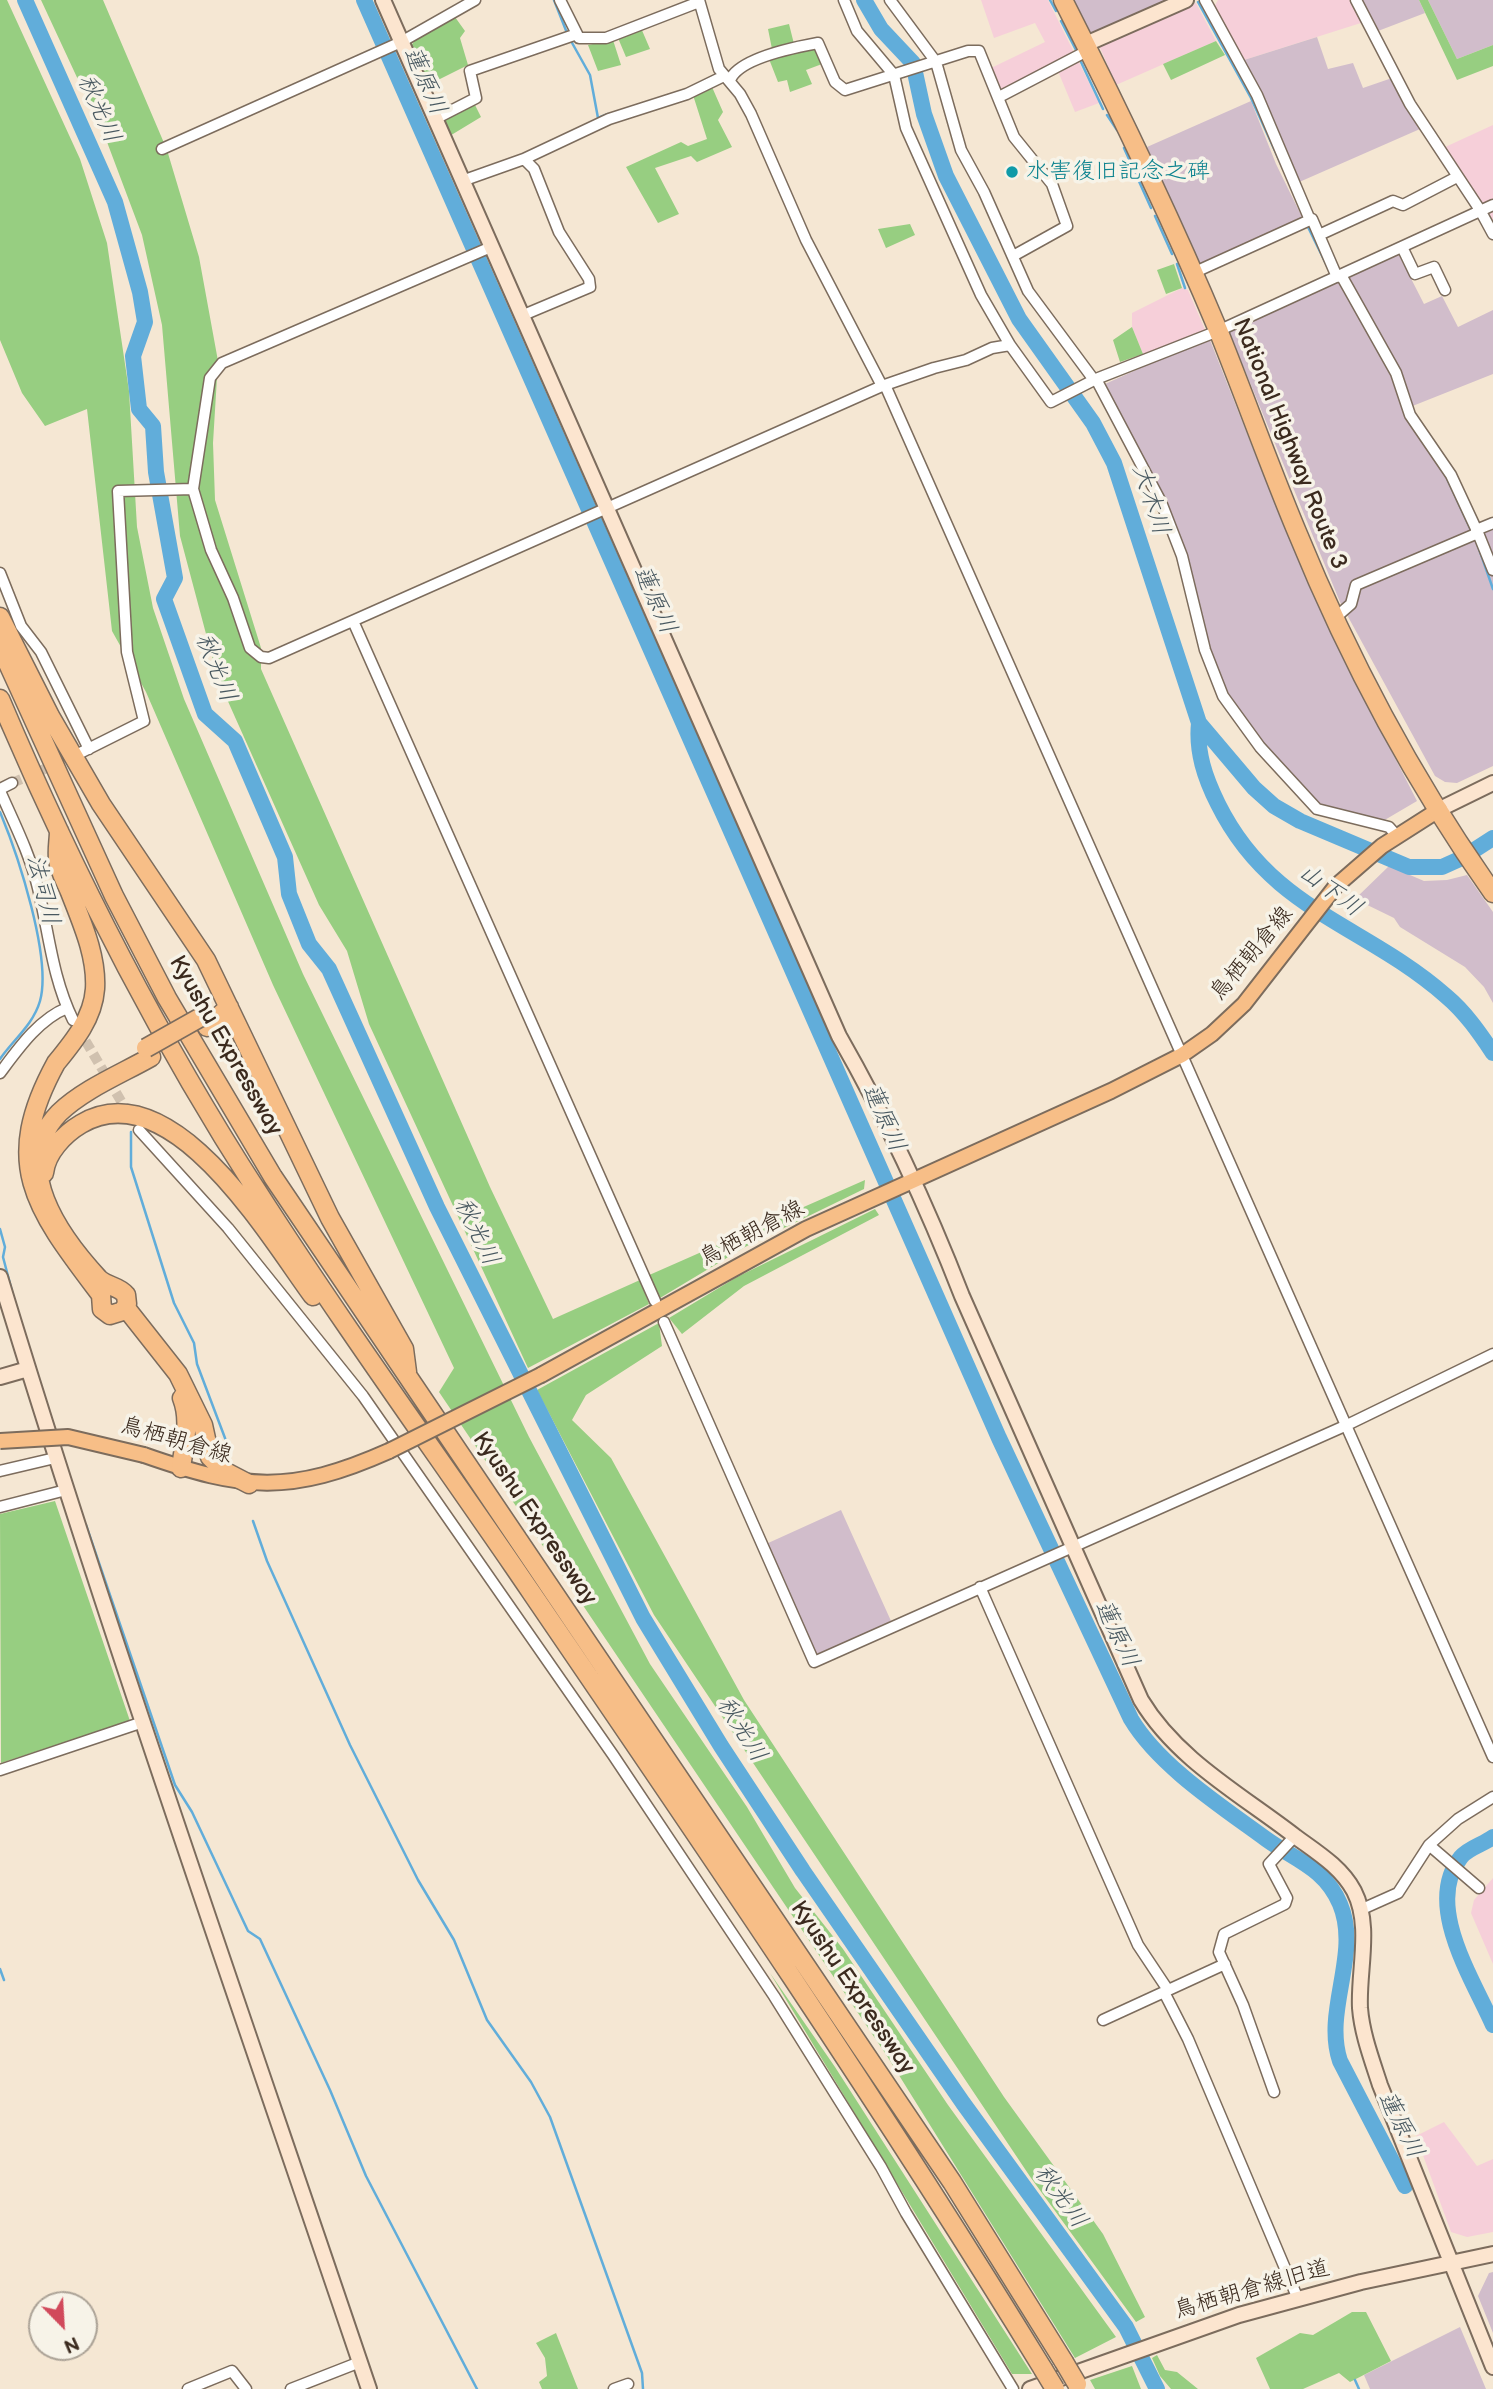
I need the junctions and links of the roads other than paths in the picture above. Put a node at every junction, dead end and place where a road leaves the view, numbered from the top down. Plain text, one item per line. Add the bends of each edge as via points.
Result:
1 (383, 0) edge
2 (475, 0) edge
3 (560, 0) edge
4 (844, 0) edge
5 (890, 0) edge
6 (1063, 0) edge
7 (1186, 0) edge
8 (1205, 0) edge
9 (1356, 0) edge
10 (699, 1) edge
11 (577, 34) junction
12 (401, 42) junction
13 (1087, 47) junction
14 (936, 62) junction
15 (894, 75) junction
16 (727, 78) junction
17 (999, 97) junction
18 (435, 119) junction
19 (162, 149) dead end
20 (524, 159) junction
21 (1457, 177) junction
22 (462, 181) junction
23 (1493, 205) edge
24 (1480, 210) junction
25 (1310, 220) junction
26 (1319, 234) junction
27 (1493, 234) edge
28 (491, 247) junction
29 (1402, 247) junction
30 (1013, 256) junction
31 (1193, 273) junction
32 (1339, 276) junction
33 (1445, 290) dead end
34 (521, 316) junction
35 (1218, 331) junction
36 (1010, 345) junction
37 (1095, 380) junction
38 (883, 386) junction
39 (189, 488) junction
40 (606, 509) junction
41 (1493, 523) edge
42 (1477, 532) junction
43 (1493, 570) edge
44 (0, 573) edge
45 (0, 617) edge
46 (1335, 618) junction
47 (353, 621) junction
48 (0, 646) edge
49 (0, 699) edge
50 (89, 749) junction
51 (78, 754) tunnel mouth
52 (12, 783) tunnel mouth
53 (1493, 783) edge
54 (0, 790) edge
55 (1440, 809) junction
56 (60, 829) junction
57 (1397, 836) junction
58 (1493, 894) edge
59 (229, 1007) junction
60 (67, 1008) junction
61 (73, 1020) tunnel mouth
62 (149, 1052) junction
63 (1182, 1055) junction
64 (0, 1073) edge
65 (139, 1130) tunnel mouth
66 (914, 1181) junction
67 (41, 1195) junction
68 (48, 1225) junction
69 (0, 1278) edge
70 (106, 1292) junction
71 (655, 1301) dead end
72 (122, 1311) junction
73 (664, 1322) dead end
74 (1493, 1354) edge
75 (28, 1369) junction
76 (0, 1377) edge
77 (409, 1379) junction
78 (196, 1408) junction
79 (1347, 1425) junction
80 (0, 1441) edge
81 (55, 1458) junction
82 (181, 1468) junction
83 (0, 1471) edge
84 (249, 1484) junction
85 (66, 1490) junction
86 (468, 1500) junction
87 (0, 1507) edge
88 (1072, 1546) junction
89 (980, 1587) junction
90 (143, 1722) junction
91 (1493, 1758) edge
92 (0, 1770) edge
93 (1493, 1797) edge
94 (1295, 1836) junction
95 (1429, 1845) junction
96 (1478, 1886) dead end
97 (1360, 1910) junction
98 (1224, 1964) junction
99 (1166, 1992) junction
100 (1103, 2020) dead end
101 (1274, 2092) dead end
102 (1493, 2255) edge
103 (1452, 2261) junction
104 (1298, 2300) junction
105 (360, 2362) junction
106 (1493, 2367) edge
107 (628, 2384) dead end
108 (1078, 2386) edge
109 (188, 2389) edge
110 (246, 2389) edge
111 (291, 2389) edge
112 (369, 2389) edge
113 (614, 2389) edge
114 (1013, 2389) edge
115 (1030, 2389) edge
116 (1055, 2389) edge

1 - 12 street
2 - 12 street
3 - 11 street
4 - 15 street via 857,31
5 - 14 street
6 - 13 highway, National Highway Route 3
7 - 13 street
8 - 25 street via 1257,95
9 - 21 street via 1410,104
10 - 11 street via 606,38 590,40
10 - 16 street
11 - 18 street via 470,71 476,98
12 - 18 street
12 - 19 street
13 - 17 street
13 - 31 highway, National Highway Route 3
14 - 15 street
14 - 17 street via 979,51
14 - 30 street via 961,150
15 - 16 street via 845,90 835,82 818,43 759,59
15 - 36 street via 906,128 981,295
16 - 20 street via 609,119
16 - 38 street via 751,114 806,240
17 - 30 street via 1014,137 1052,184 1067,226
18 - 22 street
20 - 22 street
20 - 34 street via 534,169 559,232 590,287
21 - 24 street
21 - 26 street via 1404,205 1393,201
22 - 28 street
23 - 24 street
24 - 27 street
24 - 29 street
25 - 26 street
25 - 31 street
26 - 32 street
28 - 34 street
28 - 39 street via 222,363 210,378
29 - 32 street
29 - 33 street via 1415,274 1434,267
30 - 37 street via 1028,291
31 - 35 highway, National Highway Route 3
32 - 35 street
32 - 42 street via 1395,373 1410,415 1451,475
34 - 40 street
35 - 37 street
35 - 46 highway, National Highway Route 3
36 - 37 street via 1051,401
36 - 38 street
37 - 57 street via 1161,502 1182,556 1205,650 1223,696 1260,747 1317,810 1389,827
38 - 40 street
38 - 63 street
39 - 47 street via 254,653 269,658
39 - 50 street via 118,491 127,652 144,721
40 - 47 street
40 - 66 street via 839,1036
41 - 42 street
42 - 43 street
42 - 46 street via 1356,584 1351,604
44 - 50 street via 22,625 41,652
45 - 59 highway via 94,793 206,960
46 - 55 highway, National Highway Route 3 via 1410,763
47 - 71 street
48 - 77 highway, Kyushu Expressway via 66,797 167,998 273,1177
49 - 56 highway, Kyushu Expressway
50 - 51 street
52 - 54 street
53 - 55 street
54 - 60 street via 26,848
55 - 57 main road, 鳥栖朝倉線
55 - 58 highway, National Highway Route 3
56 - 68 highway via 57,860 90,947 95,988 87,1021 33,1092 16,1132 18,1173
56 - 86 highway, Kyushu Expressway via 149,1008 255,1188
57 - 63 main road, 鳥栖朝倉線 via 1336,886 1244,1004
59 - 62 highway, bridge
59 - 77 highway via 330,1219 404,1349
60 - 61 street
60 - 64 street via 44,1022
62 - 67 highway via 58,1115 37,1158
62 - 68 highway via 75,1087 50,1109 34,1132 28,1168
63 - 66 main road, 鳥栖朝倉線
63 - 79 street
65 - 114 street via 228,1228 363,1396 605,1744 774,1996
66 - 84 main road, 鳥栖朝倉線, bridge via 806,1229 541,1375 389,1451 316,1479
66 - 88 street
67 - 70 highway
67 - 86 highway via 44,1167 55,1147 88,1120 144,1119 188,1142 235,1190
68 - 70 highway
69 - 75 street
70 - 72 highway via 123,1292 127,1299
72 - 78 highway via 178,1374
72 - 82 highway via 181,1396 187,1425
73 - 89 street via 814,1662
74 - 79 street
75 - 76 street
75 - 81 street
77 - 108 highway, Kyushu Expressway, bridge via 952,2182
78 - 82 highway via 198,1424
78 - 84 highway via 209,1457
79 - 88 street
79 - 91 street
80 - 82 main road, 鳥栖朝倉線, bridge via 68,1437
81 - 83 street
81 - 85 street
82 - 84 main road, 鳥栖朝倉線
85 - 87 street
85 - 90 street
86 - 116 highway, Kyushu Expressway, bridge via 928,2181
88 - 89 street
88 - 94 street via 1151,1718 1191,1759
89 - 99 street via 1133,1934
90 - 92 street
90 - 105 street
93 - 95 street
94 - 97 street via 1339,1870
94 - 98 street via 1269,1864 1287,1898 1285,1904 1223,1934 1219,1952
95 - 96 street
95 - 97 street via 1398,1893
97 - 103 street via 1360,2002 1367,2044
98 - 99 street
98 - 101 street
99 - 100 street
99 - 104 street
102 - 103 street, 鳥栖朝倉線旧道
103 - 104 street, 鳥栖朝倉線旧道
103 - 106 street
104 - 115 street, 鳥栖朝倉線旧道 via 1152,2344
105 - 111 street
105 - 112 street
107 - 113 street
109 - 110 street via 232,2371

